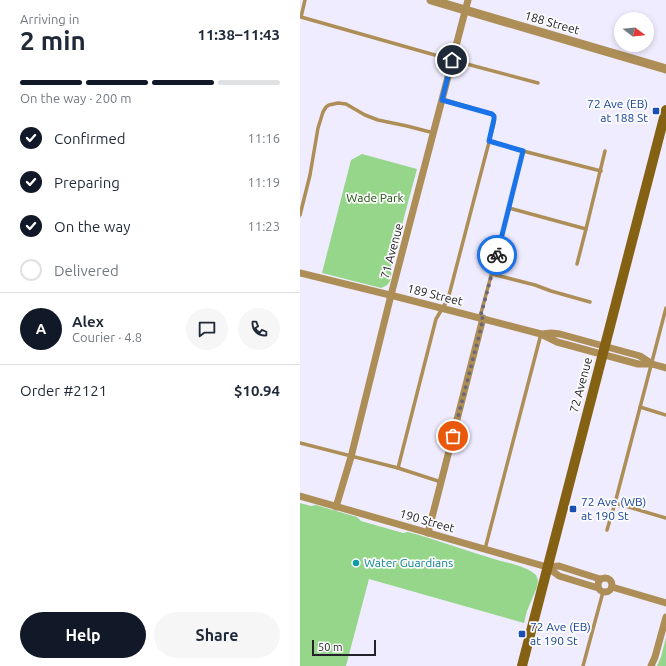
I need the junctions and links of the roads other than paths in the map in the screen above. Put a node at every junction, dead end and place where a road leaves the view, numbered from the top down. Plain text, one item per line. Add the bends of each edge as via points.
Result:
1 (305, 0) edge
2 (431, 0) edge
3 (468, 0) edge
4 (466, 10) junction
5 (452, 60) junction
6 (666, 69) edge
7 (538, 83) dead end
8 (442, 100) junction
9 (666, 110) edge
10 (434, 133) junction
11 (489, 141) junction
12 (523, 151) junction
13 (605, 151) dead end
14 (601, 170) junction
15 (509, 208) junction
16 (300, 215) edge
17 (586, 229) junction
18 (577, 264) dead end
19 (300, 273) edge
20 (492, 274) junction
21 (391, 295) junction
22 (590, 302) dead end
23 (442, 308) junction
24 (666, 308) edge
25 (481, 318) junction
26 (664, 325) edge
27 (542, 334) junction
28 (604, 350) junction
29 (652, 364) junction
30 (666, 368) edge
31 (640, 407) junction
32 (666, 414) edge
33 (300, 443) edge
34 (351, 457) junction
35 (398, 468) junction
36 (441, 482) junction
37 (300, 496) edge
38 (615, 503) junction
39 (336, 507) junction
40 (666, 518) edge
41 (607, 530) dead end
42 (428, 533) junction
43 (486, 549) junction
44 (547, 567) junction
45 (600, 579) junction
46 (612, 587) junction
47 (600, 590) junction
48 (666, 603) edge
49 (666, 617) edge
50 (522, 666) edge
51 (583, 666) edge
52 (651, 666) edge

1 - 5 lane via 301,17
2 - 4 street, 188 Street
3 - 4 street, 71 Avenue
4 - 5 street, 71 Avenue
4 - 6 street, 188 Street
5 - 7 lane
5 - 8 street, 71 Avenue
8 - 10 street, 71 Avenue
8 - 11 lane via 492,114 494,119
9 - 28 main road, 72 Avenue
10 - 16 lane via 378,120 346,104 329,105 323,112 318,128
10 - 21 street, 71 Avenue
11 - 12 lane
11 - 23 lane via 448,299
12 - 14 lane
12 - 15 lane
13 - 14 lane
14 - 17 lane
15 - 17 lane
15 - 20 lane
17 - 18 lane
19 - 21 street, 189 Street
20 - 22 lane
20 - 25 lane
21 - 23 street, 189 Street
21 - 34 street, 71 Avenue
23 - 25 street, 189 Street
23 - 35 lane via 437,318
24 - 26 lane
25 - 27 street, 189 Street
25 - 36 street
26 - 29 lane
27 - 28 street, 189 Street via 560,334
27 - 43 lane
28 - 29 street, 189 Street via 640,356
28 - 44 main road, 72 Avenue
29 - 30 street, 189 Street
29 - 31 lane
31 - 32 lane
31 - 38 lane
33 - 34 lane
34 - 35 lane
34 - 39 street, 71 Avenue
35 - 36 lane
36 - 42 street
37 - 39 street, 190 Street
38 - 40 lane
38 - 41 lane
39 - 42 street, 190 Street
42 - 43 street, 190 Street
43 - 44 street, 190 Street
44 - 45 street, 190 Street via 559,566
44 - 47 street, 190 Street via 559,576
44 - 50 main road, 72 Avenue
45 - 46 street, 190 Street via 609,579
45 - 47 street
46 - 47 street via 608,592
46 - 48 street, 190 Street
47 - 51 lane
49 - 52 street

